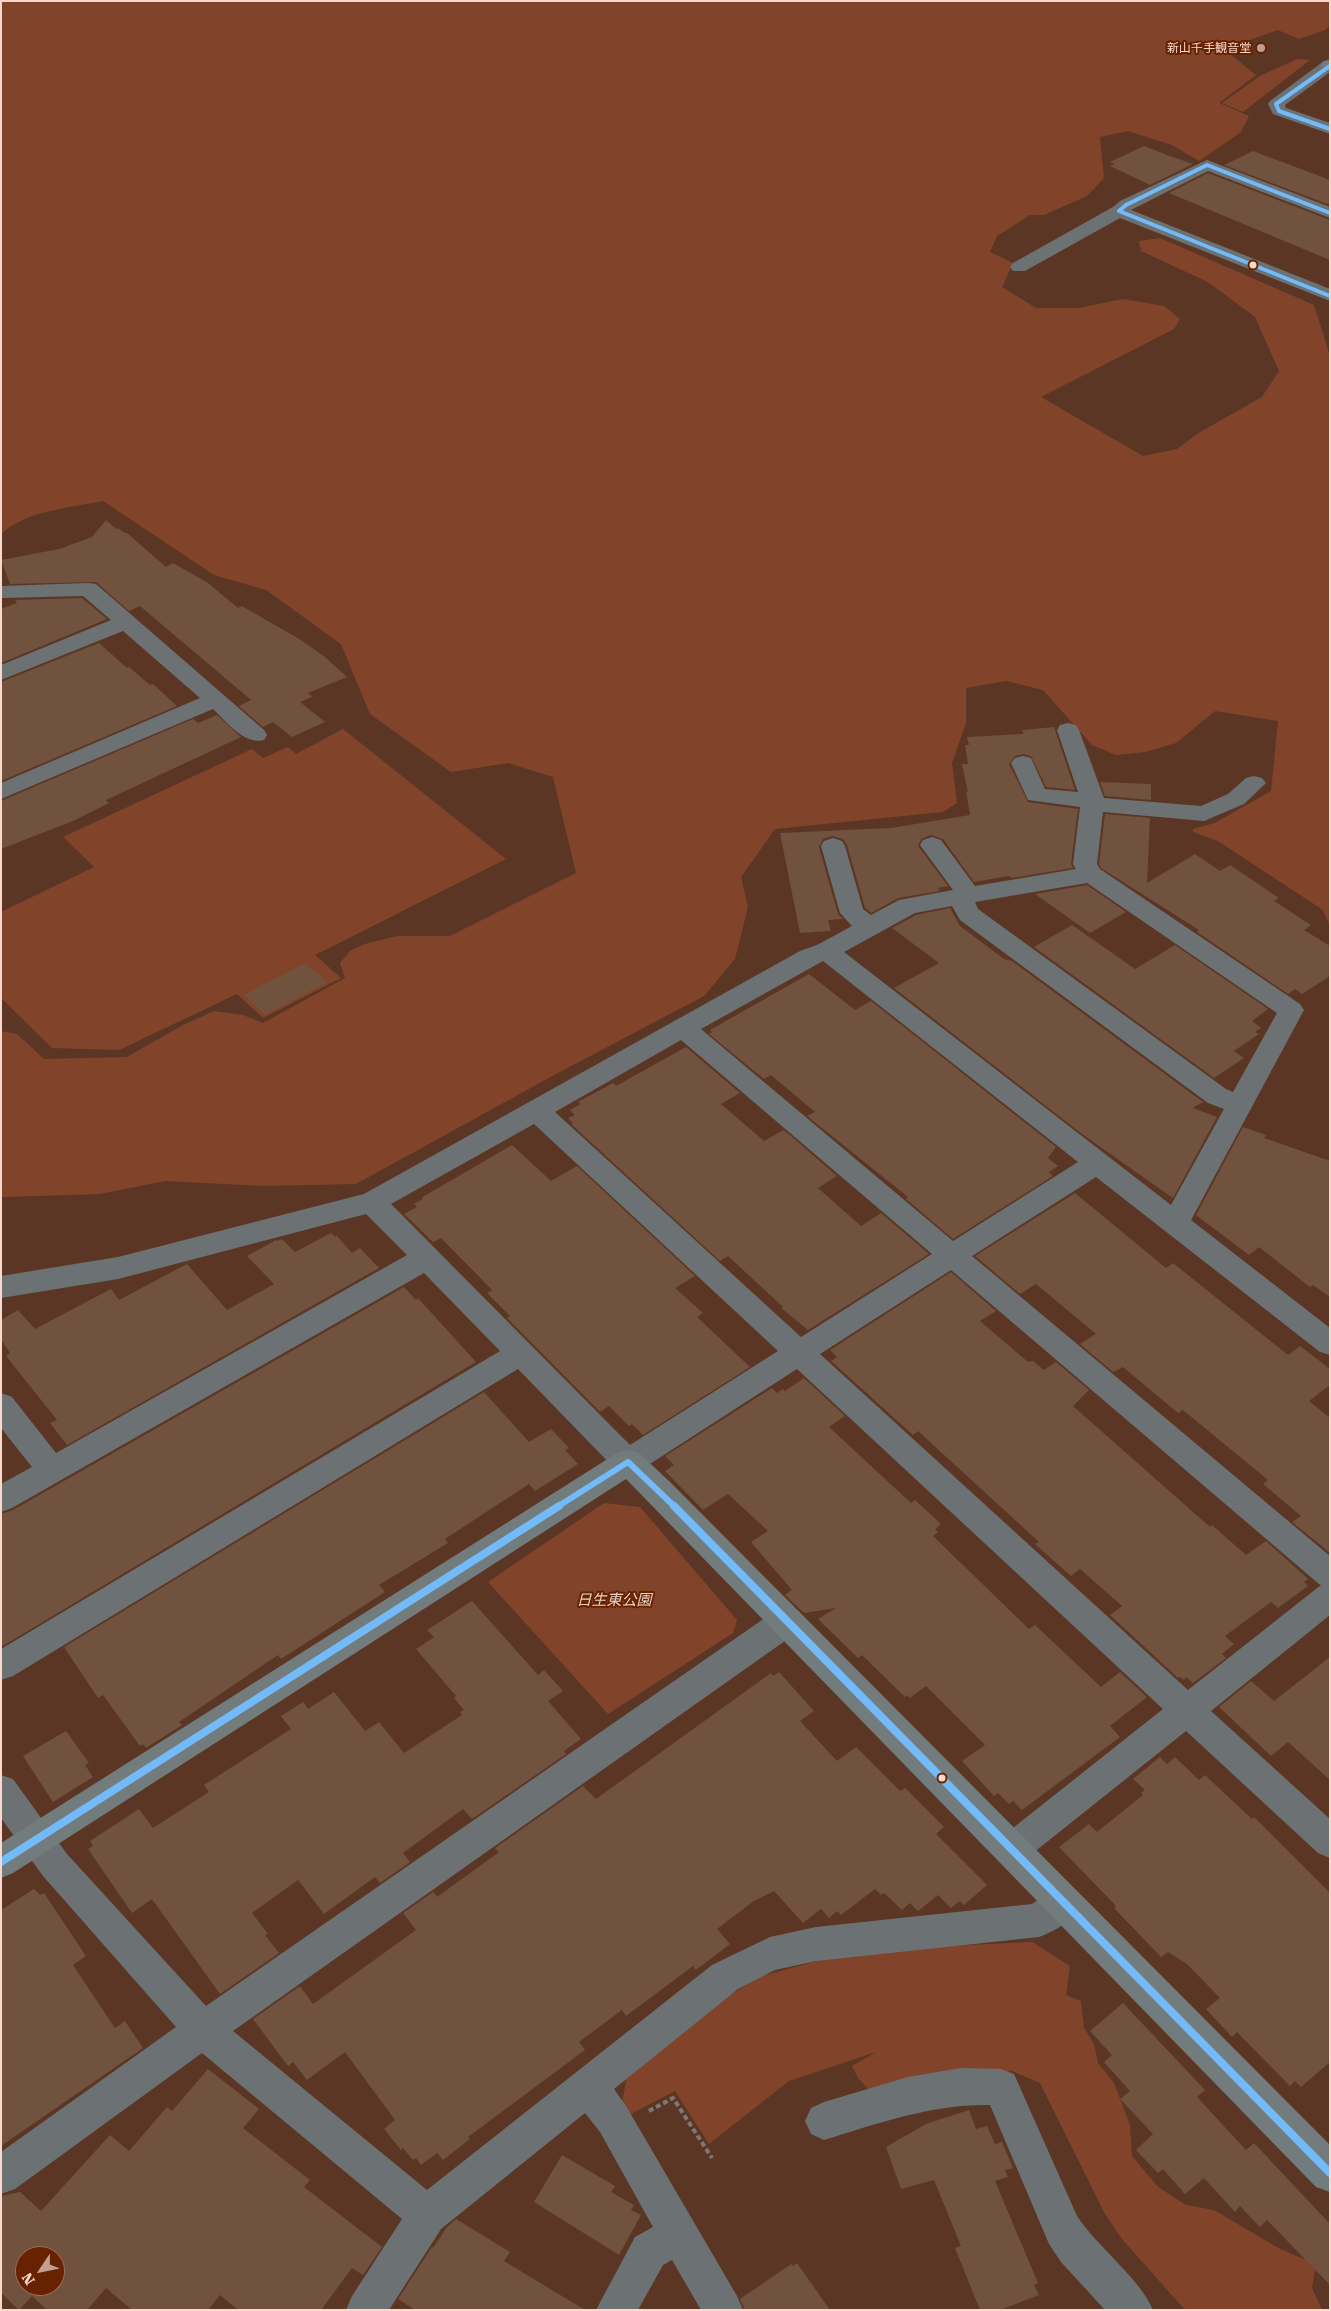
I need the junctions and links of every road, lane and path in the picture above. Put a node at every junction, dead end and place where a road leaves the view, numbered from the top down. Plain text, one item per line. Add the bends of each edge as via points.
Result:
1 (1330, 65) edge
2 (1330, 130) edge
3 (1119, 211) junction
4 (1330, 212) edge
5 (1019, 267) dead end
6 (1330, 296) edge
7 (1, 592) edge
8 (127, 621) junction
9 (1, 672) edge
10 (217, 700) junction
11 (1068, 730) dead end
12 (256, 735) dead end
13 (1023, 762) dead end
14 (1254, 783) dead end
15 (1, 792) edge
16 (1093, 802) junction
17 (932, 845) dead end
18 (833, 846) dead end
19 (1092, 874) junction
20 (964, 896) junction
21 (870, 927) junction
22 (826, 951) junction
23 (683, 1028) junction
24 (1239, 1105) junction
25 (536, 1110) junction
26 (1097, 1163) junction
27 (372, 1202) junction
28 (1170, 1220) junction
29 (951, 1255) junction
30 (426, 1258) junction
31 (1, 1287) edge
32 (1330, 1344) edge
33 (519, 1354) junction
34 (799, 1354) junction
35 (1, 1404) edge
36 (628, 1462) junction
37 (52, 1470) junction
38 (1, 1499) edge
39 (1330, 1575) edge
40 (1330, 1596) edge
41 (787, 1621) junction
42 (1, 1666) edge
43 (1186, 1710) junction
44 (1, 1790) edge
45 (35, 1841) junction
46 (1330, 1842) edge
47 (1011, 1850) junction
48 (1, 1862) edge
49 (1063, 1903) junction
50 (203, 2030) junction
51 (588, 2087) junction
52 (663, 2103) dead end
53 (824, 2121) dead end
54 (712, 2158) dead end
55 (1330, 2172) edge
56 (1, 2175) edge
57 (427, 2215) junction
58 (679, 2234) junction
59 (366, 2310) edge
60 (616, 2310) edge
61 (723, 2310) edge
62 (1133, 2310) edge

1 - 2 street via 1276,104 1279,111
3 - 4 street via 1207,165
3 - 5 street
3 - 6 street
7 - 8 street via 88,589
8 - 9 street
8 - 10 street
10 - 12 street
10 - 15 street
11 - 16 street
13 - 16 street via 1035,802
14 - 16 street via 1236,799 1204,814
16 - 19 street via 1085,864
17 - 20 street
18 - 21 street via 852,913
19 - 20 street
19 - 24 street via 1291,1010
20 - 21 street via 908,906
20 - 24 street via 969,914 1217,1096
21 - 22 street
22 - 23 street
22 - 26 street
23 - 25 street
23 - 29 street
24 - 28 street via 1181,1213
25 - 27 street
25 - 34 street
26 - 28 street
26 - 29 street
27 - 30 street
27 - 31 street via 118,1268
28 - 32 street
29 - 34 street
29 - 39 street
30 - 33 street
30 - 37 street
33 - 36 street
33 - 42 street
34 - 36 street
34 - 43 street
35 - 37 street
36 - 41 street
36 - 45 street
37 - 38 street
40 - 43 street
41 - 47 street
41 - 50 street
43 - 46 street
43 - 47 street
44 - 45 street
45 - 48 street
45 - 50 street
47 - 49 street
49 - 51 street via 1039,1920 816,1944 770,1954 725,1977
49 - 55 street
50 - 56 street
50 - 57 street
51 - 57 street
51 - 58 street via 613,2119
52 - 54 path via 673,2098
53 - 62 street via 908,2096 952,2088 1001,2088 1063,2230 1075,2248
57 - 59 street
58 - 60 street via 649,2251
58 - 61 street

